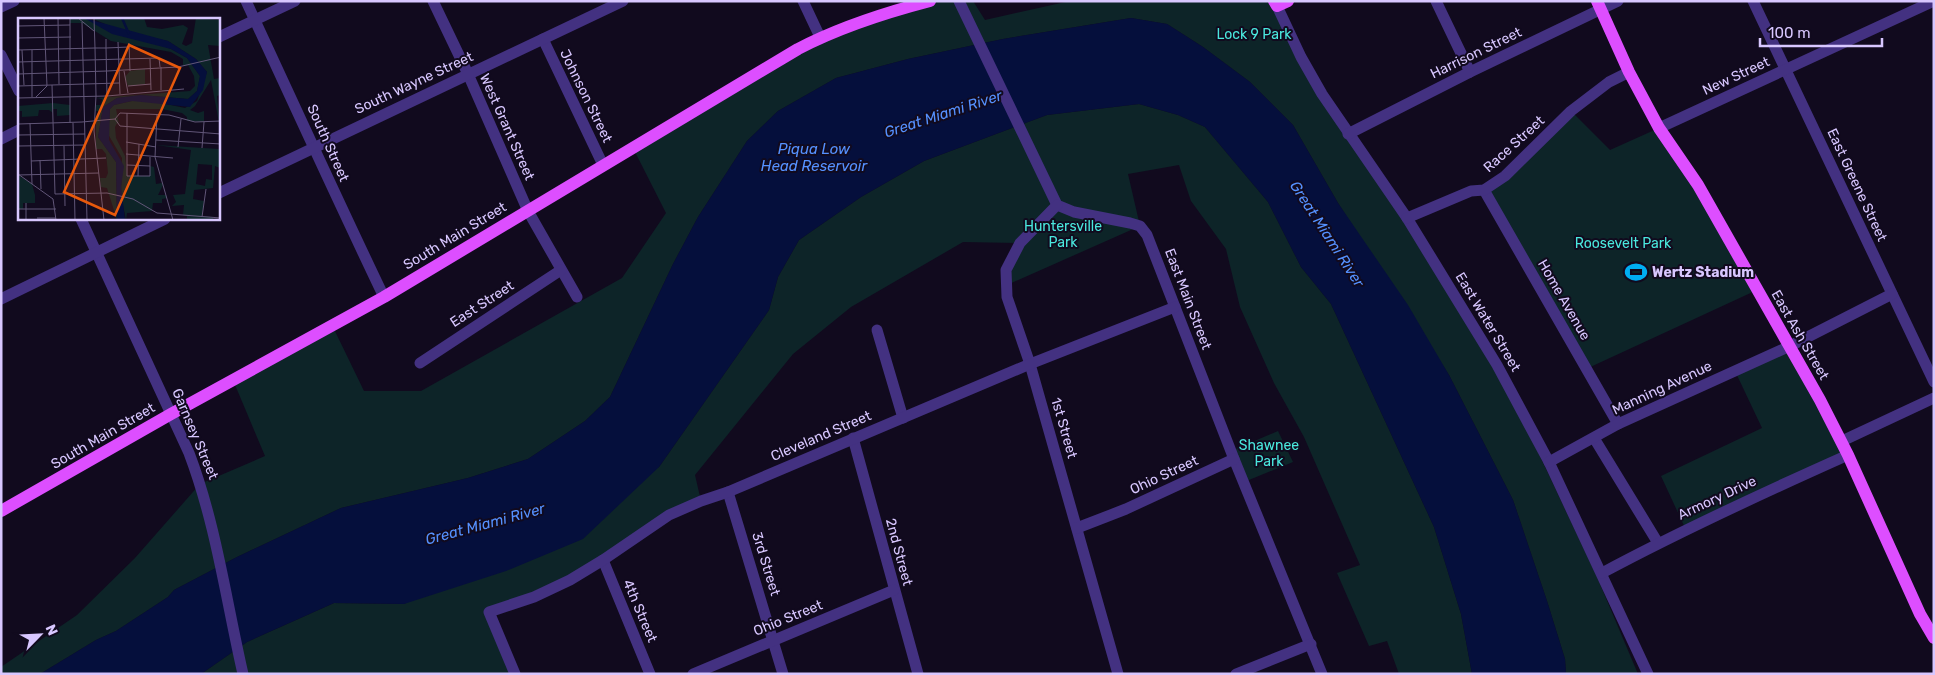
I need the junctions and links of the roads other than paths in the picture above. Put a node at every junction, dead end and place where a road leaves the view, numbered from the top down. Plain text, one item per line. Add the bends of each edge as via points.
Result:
1 (14, 1) edge
2 (246, 1) edge
3 (295, 1) edge
4 (433, 1) edge
5 (803, 1) edge
6 (930, 1) edge
7 (959, 1) edge
8 (1436, 1) edge
9 (1618, 1) edge
10 (1753, 1) edge
11 (620, 2) edge
12 (1934, 2) edge
13 (1280, 3) edge
14 (1599, 5) edge
15 (1912, 6) edge
16 (1, 7) edge
17 (254, 20) junction
18 (220, 37) edge
19 (820, 38) junction
20 (543, 39) junction
21 (1, 55) edge
22 (1786, 70) junction
23 (1470, 72) junction
24 (1629, 72) junction
25 (468, 74) junction
26 (18, 88) edge
27 (1659, 128) junction
28 (18, 130) edge
29 (1348, 134) junction
30 (1, 139) edge
31 (313, 148) junction
32 (603, 165) junction
33 (1484, 190) junction
34 (220, 193) edge
35 (1057, 205) junction
36 (528, 211) junction
37 (1407, 218) junction
38 (81, 220) edge
39 (163, 220) edge
40 (96, 251) junction
41 (561, 270) junction
42 (1892, 294) junction
43 (384, 297) junction
44 (577, 297) dead end
45 (1, 299) edge
46 (1175, 307) junction
47 (877, 330) dead end
48 (1790, 346) junction
49 (420, 363) dead end
50 (1030, 364) junction
51 (1934, 382) edge
52 (1934, 398) edge
53 (171, 414) junction
54 (903, 418) junction
55 (1618, 424) junction
56 (853, 438) junction
57 (1594, 438) junction
58 (1842, 441) junction
59 (1848, 455) junction
60 (1234, 458) junction
61 (1549, 462) junction
62 (728, 492) junction
63 (1, 511) edge
64 (1077, 528) junction
65 (1658, 543) junction
66 (603, 560) junction
67 (1602, 573) junction
68 (894, 590) junction
69 (1934, 638) edge
70 (773, 641) junction
71 (1311, 644) junction
72 (243, 673) edge
73 (515, 674) edge
74 (650, 674) edge
75 (693, 674) edge
76 (783, 674) edge
77 (918, 674) edge
78 (1118, 674) edge
79 (1236, 674) edge
80 (1322, 674) edge
81 (1648, 674) edge

1 - 16 street
2 - 17 street, South Street
3 - 17 street
4 - 25 street, West Grant Street
5 - 19 street
6 - 19 main road, South Main Street
7 - 35 street
8 - 23 street
9 - 14 street, Harrison Street
10 - 22 street, East Greene Street
11 - 20 street, South Wayne Street
12 - 15 street, New Street
13 - 29 street, East Water Street via 1301,56
14 - 23 street, Harrison Street
14 - 24 main road, East Ash Street
15 - 22 street, New Street
17 - 18 street
17 - 31 street, South Street
19 - 32 main road, South Main Street
20 - 25 street, South Wayne Street
20 - 32 street, Johnson Street
21 - 26 street
22 - 27 street, New Street
22 - 42 street, East Greene Street
23 - 29 street, Harrison Street
24 - 27 main road, East Ash Street
24 - 33 street, Race Street via 1593,94 1505,176
25 - 31 street, South Wayne Street
25 - 36 street, West Grant Street
27 - 48 main road, East Ash Street via 1698,185
28 - 30 street
29 - 37 street, East Water Street
31 - 34 street, South Wayne Street
31 - 43 street, South Street
32 - 36 main road, South Main Street
33 - 37 street, Race Street via 1471,191
33 - 55 street, Home Avenue
35 - 46 street, East Main Street via 1074,212 1140,226 1147,235
35 - 50 street, 1st Street via 1020,243 1006,270 1007,298
36 - 41 street, West Grant Street
36 - 43 main road, South Main Street
37 - 61 street, East Water Street via 1497,365
38 - 40 street, Garnsey Street
39 - 40 street
40 - 45 street
40 - 53 street, Garnsey Street
41 - 44 street, West Grant Street
41 - 49 street, East Street
42 - 48 street, Manning Avenue
42 - 51 street, East Greene Street
43 - 53 main road, South Main Street
46 - 50 street, Cleveland Street
46 - 60 street, East Main Street
47 - 54 street
48 - 55 street, Manning Avenue
48 - 58 main road, East Ash Street
50 - 54 street, Cleveland Street
50 - 64 street, 1st Street
52 - 58 street
53 - 63 main road, South Main Street
53 - 72 street, Garnsey Street via 200,484 211,523
54 - 56 street, Cleveland Street
55 - 57 street, Manning Avenue
56 - 62 street, Cleveland Street
56 - 68 street, 2nd Street
57 - 61 street, Manning Avenue
57 - 65 street
58 - 59 main road, East Ash Street
59 - 65 street, Armory Drive
59 - 69 main road, East Ash Street
60 - 64 street, Ohio Street
60 - 71 street, East Main Street
61 - 67 street, East Water Street
62 - 66 street, Cleveland Street via 669,515
62 - 70 street, 3rd Street
64 - 78 street, 1st Street
65 - 67 street, Armory Drive
66 - 73 street, Cleveland Street via 534,597 489,612
66 - 74 street, 4th Street
67 - 81 street, East Water Street
68 - 70 street, Ohio Street
68 - 77 street, 2nd Street
70 - 75 street, Ohio Street
70 - 76 street, 3rd Street
71 - 79 street
71 - 80 street, East Main Street

